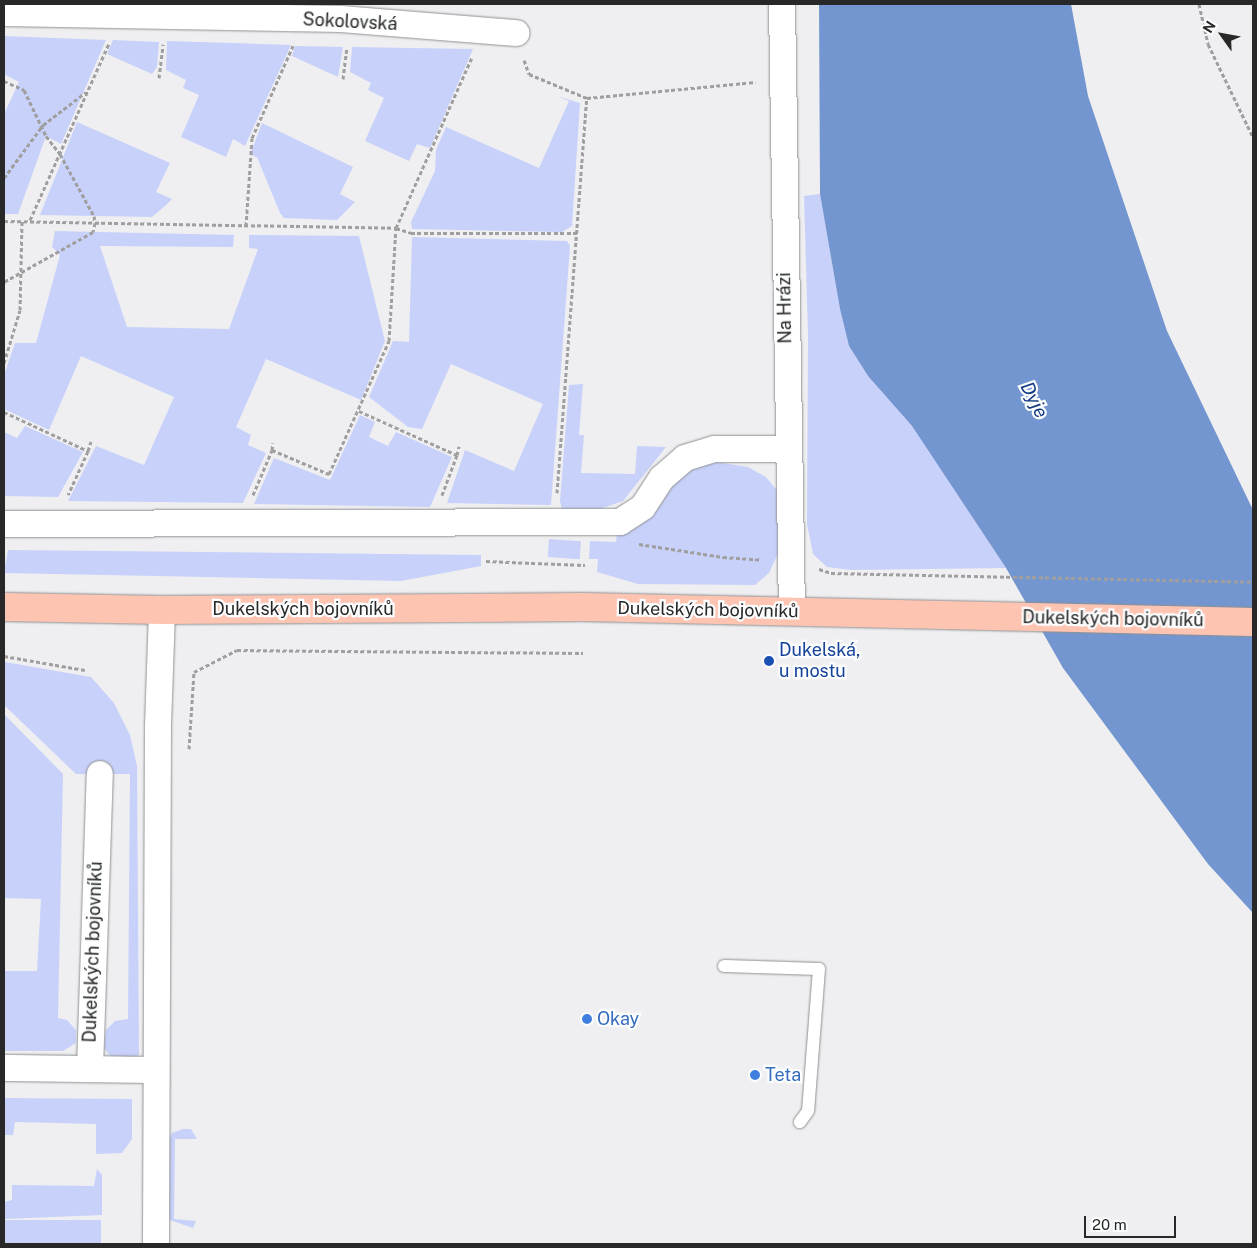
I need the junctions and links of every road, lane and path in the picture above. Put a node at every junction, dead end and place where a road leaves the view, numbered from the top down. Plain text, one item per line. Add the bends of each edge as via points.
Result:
1 (782, 4) edge
2 (1199, 4) edge
3 (88, 10) edge
4 (4, 13) edge
5 (346, 21) edge
6 (516, 33) joint
7 (112, 34) dead end
8 (164, 36) dead end
9 (294, 39) dead end
10 (475, 52) dead end
11 (159, 78) dead end
12 (343, 79) dead end
13 (783, 79) junction
14 (4, 81) edge
15 (87, 92) junction
16 (587, 98) junction
17 (42, 125) junction
18 (1253, 137) edge
19 (60, 154) junction
20 (4, 178) edge
21 (30, 220) junction
22 (4, 221) edge
23 (22, 221) junction
24 (94, 223) junction
25 (246, 226) junction
26 (396, 228) junction
27 (577, 233) junction
28 (22, 272) junction
29 (4, 282) edge
30 (4, 364) edge
31 (359, 411) junction
32 (4, 412) edge
33 (91, 442) dead end
34 (273, 443) dead end
35 (459, 446) dead end
36 (272, 450) junction
37 (787, 450) junction
38 (88, 451) junction
39 (457, 455) junction
40 (252, 499) dead end
41 (440, 501) dead end
42 (556, 503) dead end
43 (63, 504) dead end
44 (4, 524) edge
45 (636, 543) dead end
46 (486, 561) dead end
47 (791, 561) junction
48 (585, 565) dead end
49 (1253, 582) edge
50 (4, 607) edge
51 (162, 610) junction
52 (792, 612) junction
53 (1253, 622) edge
54 (583, 653) dead end
55 (4, 656) edge
56 (85, 670) dead end
57 (194, 672) dead end
58 (100, 774) dead end
59 (724, 966) dead end
60 (4, 1068) edge
61 (90, 1069) junction
62 (156, 1070) junction
63 (800, 1122) dead end
64 (156, 1244) edge

1 - 13 street, Na Hrázi
2 - 18 path via 1208,44
3 - 4 street, Sokolovská
3 - 5 street, Sokolovská
5 - 6 street, Sokolovská
5 - 12 path via 347,68
6 - 16 path via 529,74
7 - 15 path
8 - 11 path
9 - 25 path via 252,138
10 - 26 path
13 - 16 path
13 - 37 street, Na Hrázi
14 - 17 path via 24,90
15 - 17 path
15 - 19 path
16 - 27 path
17 - 19 path
17 - 20 path
19 - 21 path
19 - 24 path via 94,216
21 - 23 path
21 - 24 path
22 - 23 path
23 - 28 path
24 - 25 path
24 - 28 path via 93,232
25 - 26 path
26 - 27 path via 411,233
26 - 31 path via 389,341
27 - 42 path
28 - 29 path
28 - 30 path via 20,310
31 - 36 path via 329,474
31 - 39 path
32 - 38 path
33 - 38 path
34 - 36 path
35 - 39 path
36 - 40 path
37 - 44 street via 715,449 685,458 662,478 643,507 620,522 611,523
37 - 47 street, Na Hrázi
38 - 43 path
39 - 41 path
45 - 47 path via 723,557
46 - 48 path
47 - 49 path via 831,573
47 - 52 street, Na Hrázi
50 - 51 main road, Dukelských bojovníků
51 - 52 main road, Dukelských bojovníků via 582,607
51 - 62 street
52 - 53 main road, Dukelských bojovníků
54 - 57 path via 247,648
55 - 56 path
58 - 61 street, Dukelských bojovníků
59 - 63 lane via 819,969 808,1111
60 - 61 street
61 - 62 street
62 - 64 street

